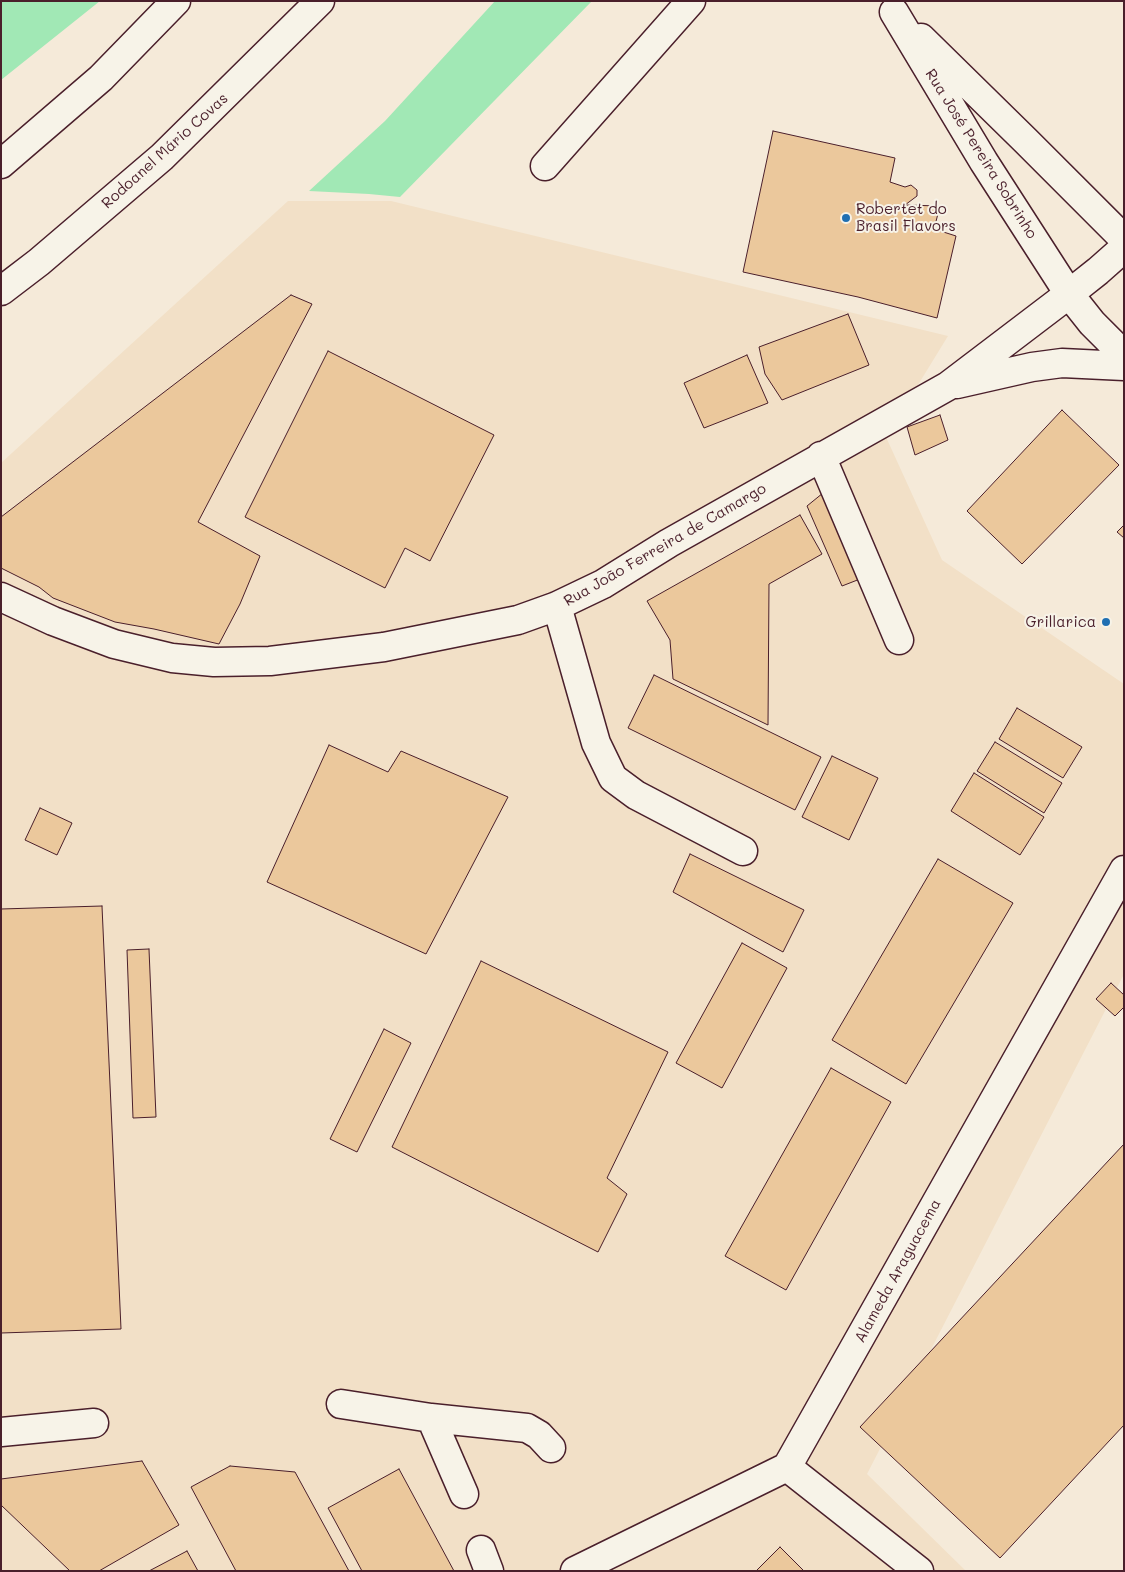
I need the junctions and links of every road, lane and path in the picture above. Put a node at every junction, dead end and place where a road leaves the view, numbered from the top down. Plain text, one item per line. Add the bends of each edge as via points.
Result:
1 (176, 1) edge
2 (320, 1) edge
3 (691, 1) edge
4 (888, 7) edge
5 (1, 164) edge
6 (545, 166) dead end
7 (1124, 239) edge
8 (1124, 248) edge
9 (1, 291) edge
10 (1069, 294) junction
11 (1124, 355) edge
12 (1124, 366) edge
13 (948, 386) junction
14 (820, 456) junction
15 (1, 597) edge
16 (557, 606) junction
17 (899, 640) dead end
18 (743, 850) dead end
19 (1124, 870) edge
20 (341, 1404) dead end
21 (431, 1418) junction
22 (94, 1423) dead end
23 (1, 1432) edge
24 (551, 1448) dead end
25 (788, 1467) junction
26 (464, 1494) dead end
27 (575, 1571) edge
28 (919, 1571) edge

1 - 5 main road via 101,78
2 - 9 main road, Rodoanel Mário Covas via 162,157
3 - 6 main road
4 - 7 main road, Rua José Pereira Sobrinho
4 - 10 main road, Rua José Pereira Sobrinho
8 - 10 main road, Rua João Ferreira de Camargo
10 - 11 main road, Rua José Pereira Sobrinho
10 - 13 main road, Rua João Ferreira de Camargo
12 - 13 main road via 1062,363
13 - 14 main road, Rua João Ferreira de Camargo
14 - 16 main road, Rua João Ferreira de Camargo via 603,584
14 - 17 main road
15 - 16 main road, Rua João Ferreira de Camargo via 53,622 114,644 172,658 214,662 270,661 384,647 518,620
16 - 18 main road via 596,743 612,778 636,795
19 - 25 main road, Alameda Araguacema
20 - 21 main road
21 - 24 main road via 527,1428
21 - 26 main road
22 - 23 main road
25 - 27 main road
25 - 28 main road

